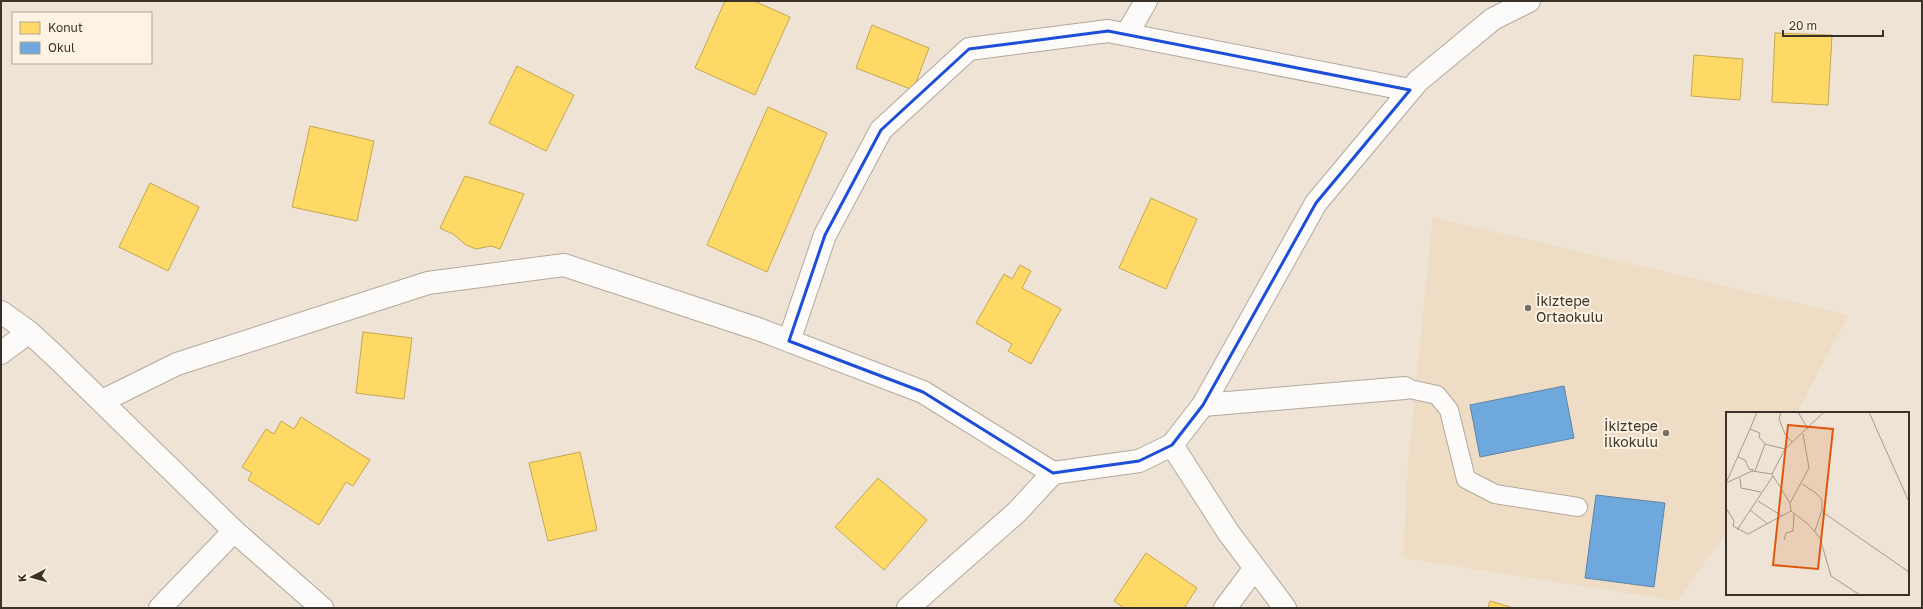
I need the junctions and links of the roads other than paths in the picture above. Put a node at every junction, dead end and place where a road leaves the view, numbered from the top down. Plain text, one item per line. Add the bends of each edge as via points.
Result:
1 (1146, 1) edge
2 (1529, 1) edge
3 (1127, 34) junction
4 (1410, 90) junction
5 (1, 312) edge
6 (29, 332) junction
7 (790, 341) junction
8 (1, 353) edge
9 (1406, 388) joint
10 (102, 401) junction
11 (1203, 405) junction
12 (1172, 445) junction
13 (1053, 473) junction
14 (1578, 506) dead end
15 (234, 531) junction
16 (1255, 568) junction
17 (160, 608) edge
18 (322, 608) edge
19 (908, 608) edge
20 (1225, 608) edge
21 (1285, 608) edge

1 - 3 street
2 - 4 street via 1493,19
3 - 4 street
3 - 7 street via 1108,31 969,49 881,130 825,234
4 - 11 street via 1316,203
5 - 6 street
6 - 8 street
6 - 10 street
7 - 10 street via 564,265 428,283 178,364
7 - 13 street via 923,392
9 - 11 street
9 - 14 lane via 1438,395 1449,410 1466,479 1495,494
10 - 15 street
11 - 12 street
12 - 13 street via 1139,461
12 - 16 street via 1228,532
13 - 19 street via 1017,512
15 - 17 street
15 - 18 street
16 - 20 street
16 - 21 street

